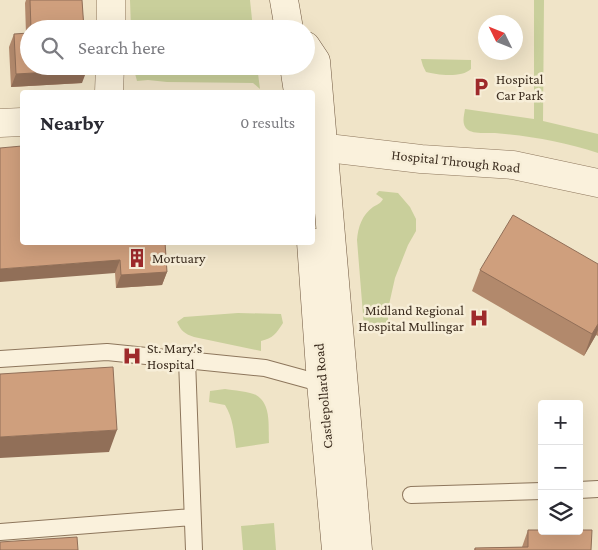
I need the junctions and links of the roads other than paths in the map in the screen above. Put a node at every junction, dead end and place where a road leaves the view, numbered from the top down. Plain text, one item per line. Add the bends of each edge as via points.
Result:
1 (111, 0) edge
2 (111, 20) edge
3 (315, 60) edge
4 (110, 75) edge
5 (295, 75) edge
6 (109, 90) edge
7 (298, 90) edge
8 (20, 122) edge
9 (0, 123) edge
10 (318, 150) edge
11 (598, 183) edge
12 (311, 245) edge
13 (0, 359) edge
14 (187, 360) junction
15 (333, 386) junction
16 (598, 489) edge
17 (583, 490) edge
18 (538, 491) edge
19 (411, 495) dead end
20 (192, 517) junction
21 (0, 532) edge
22 (194, 550) edge
23 (336, 550) edge
24 (358, 550) edge

1 - 2 main road
3 - 10 main road
4 - 6 main road
5 - 7 main road
8 - 9 main road
10 - 11 main road, Hospital Through Road via 513,165
10 - 15 main road
12 - 15 main road, Castlepollard Road
13 - 14 lane via 107,352
14 - 15 lane via 265,368
14 - 20 lane
15 - 23 main road, Castlepollard Road
15 - 24 main road
16 - 17 lane
18 - 19 lane
20 - 21 lane
20 - 22 lane

